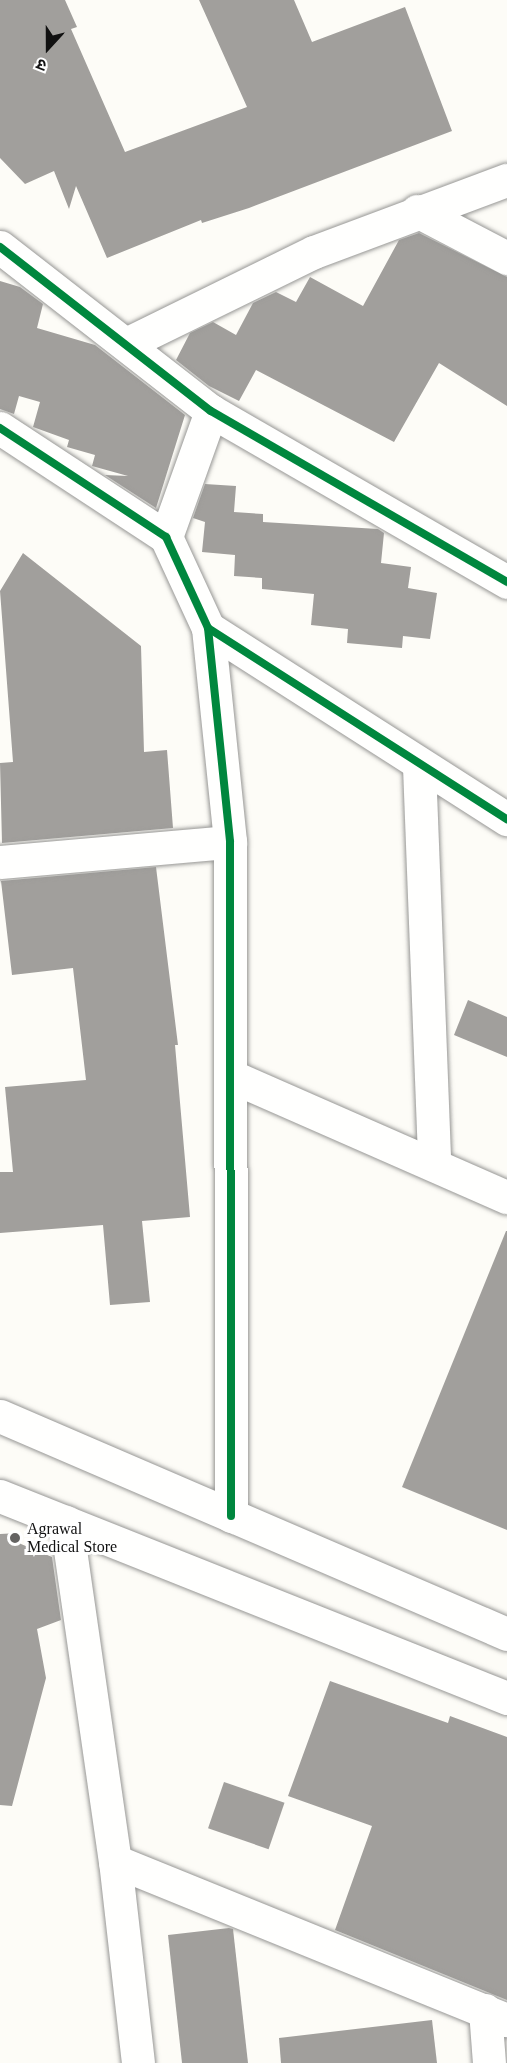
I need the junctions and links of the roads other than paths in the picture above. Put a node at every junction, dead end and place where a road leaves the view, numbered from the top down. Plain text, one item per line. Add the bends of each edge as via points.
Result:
1 (507, 180) edge
2 (417, 211) junction
3 (0, 247) edge
4 (507, 258) edge
5 (128, 343) junction
6 (212, 411) junction
7 (0, 428) edge
8 (166, 537) junction
9 (507, 582) edge
10 (208, 628) junction
11 (419, 766) junction
12 (507, 819) edge
13 (230, 842) junction
14 (0, 862) edge
15 (233, 1077) junction
16 (434, 1165) junction
17 (507, 1197) edge
18 (0, 1416) edge
19 (0, 1496) edge
20 (231, 1516) junction
21 (66, 1522) junction
22 (507, 1634) edge
23 (507, 1698) edge
24 (115, 1861) junction
25 (496, 2015) edge
26 (138, 2063) edge
27 (489, 2063) edge

1 - 2 street
2 - 4 street
2 - 5 street via 314,252
3 - 5 street
5 - 6 street
6 - 8 street
6 - 9 street
7 - 8 street
8 - 10 street
10 - 11 street
10 - 13 street
11 - 12 street
11 - 16 street
13 - 14 street
13 - 15 street
15 - 16 street
15 - 20 street
16 - 17 street
18 - 20 street
19 - 21 street
20 - 22 street
21 - 23 street
21 - 24 street
24 - 25 street
24 - 26 street
25 - 27 street

